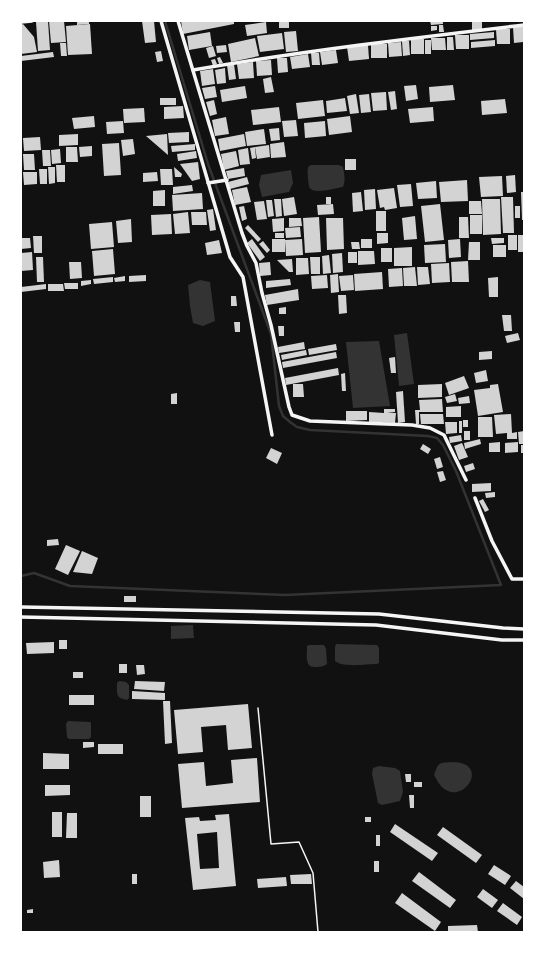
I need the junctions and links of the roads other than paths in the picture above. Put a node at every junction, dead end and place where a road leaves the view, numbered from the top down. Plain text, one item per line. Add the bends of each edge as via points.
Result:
1 (32, 21) edge
2 (160, 21) edge
3 (178, 21) edge
4 (21, 22) edge
5 (524, 25) edge
6 (193, 70) junction
7 (227, 180) junction
8 (208, 183) junction
9 (272, 436) dead end
10 (466, 480) dead end
11 (475, 498) dead end
12 (524, 579) edge
13 (21, 606) edge
14 (21, 617) edge
15 (524, 629) edge
16 (524, 640) edge
17 (258, 708) dead end
18 (318, 932) edge

1 - 4 street
2 - 8 street
3 - 6 street
5 - 6 street via 372,43
6 - 7 street
7 - 8 street
7 - 10 street via 242,233 256,262 292,415 310,421 430,428 444,435
8 - 9 street via 230,257 242,277
11 - 12 street via 492,541 512,579
13 - 15 street via 379,614
14 - 16 street via 376,625 502,640
17 - 18 lane via 271,844 299,842 313,873

